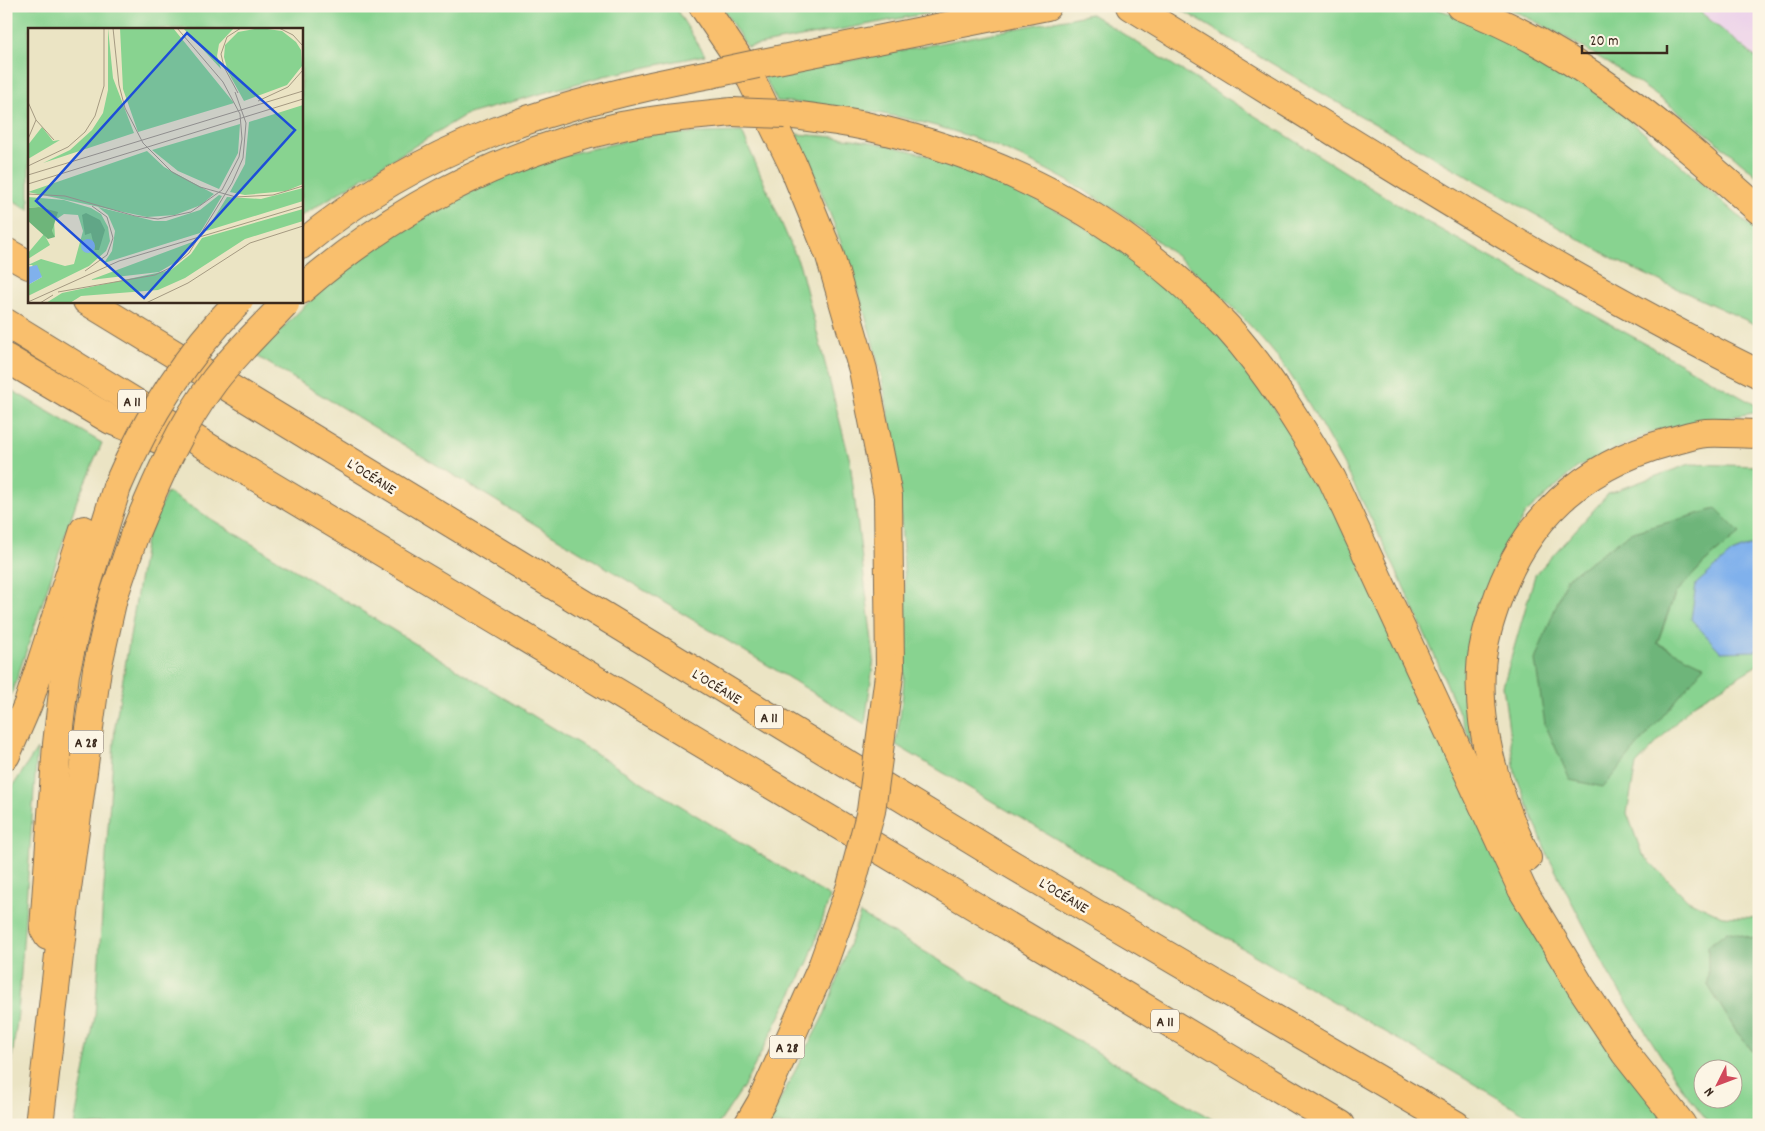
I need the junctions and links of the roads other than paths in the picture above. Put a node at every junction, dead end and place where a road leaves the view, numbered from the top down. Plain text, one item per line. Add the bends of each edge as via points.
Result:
1 (702, 6) edge
2 (1047, 6) edge
3 (1131, 6) edge
4 (1460, 6) edge
5 (1440, 196) junction
6 (1759, 210) edge
7 (302, 244) edge
8 (6, 252) edge
9 (28, 264) edge
10 (302, 289) edge
11 (89, 302) edge
12 (238, 302) edge
13 (287, 302) edge
14 (6, 323) edge
15 (1759, 355) edge
16 (6, 358) edge
17 (1759, 374) edge
18 (1759, 434) edge
19 (258, 478) junction
20 (100, 509) junction
21 (6, 755) edge
22 (60, 956) junction
23 (1581, 987) junction
24 (39, 1125) edge
25 (748, 1125) edge
26 (1341, 1125) edge
27 (1456, 1125) edge
28 (1682, 1125) edge

1 - 25 highway, A 28, bridge via 746,71 792,163 830,256 863,370 888,496 890,668 871,811 851,886 822,967
2 - 7 highway, bridge via 620,91 525,119 481,136 396,177
3 - 5 highway
4 - 6 highway via 1519,31 1600,80
5 - 15 highway
5 - 17 highway via 1678,334
8 - 9 highway
10 - 23 highway, bridge via 393,219 451,187 535,150 623,126 732,112 785,114 901,134 1020,175 1111,228 1162,266 1227,328 1296,420 1332,479 1522,890
11 - 27 highway, L’OCÉANE / A 11 via 985,848
12 - 20 highway, bridge via 183,368 149,422 117,487
13 - 22 highway, A 28, bridge via 231,361 200,402 161,470 135,533 114,598 97,669
14 - 19 highway, A 11
16 - 19 highway via 111,420
18 - 23 highway via 1704,433 1650,447 1621,459 1574,488 1541,520 1520,548 1506,573 1486,634 1481,702 1487,745 1501,797 1538,880 1578,956
19 - 26 highway, A 11
20 - 21 highway
20 - 22 highway via 65,674 57,744 44,929
22 - 24 highway, A 28
23 - 28 highway via 1625,1053

